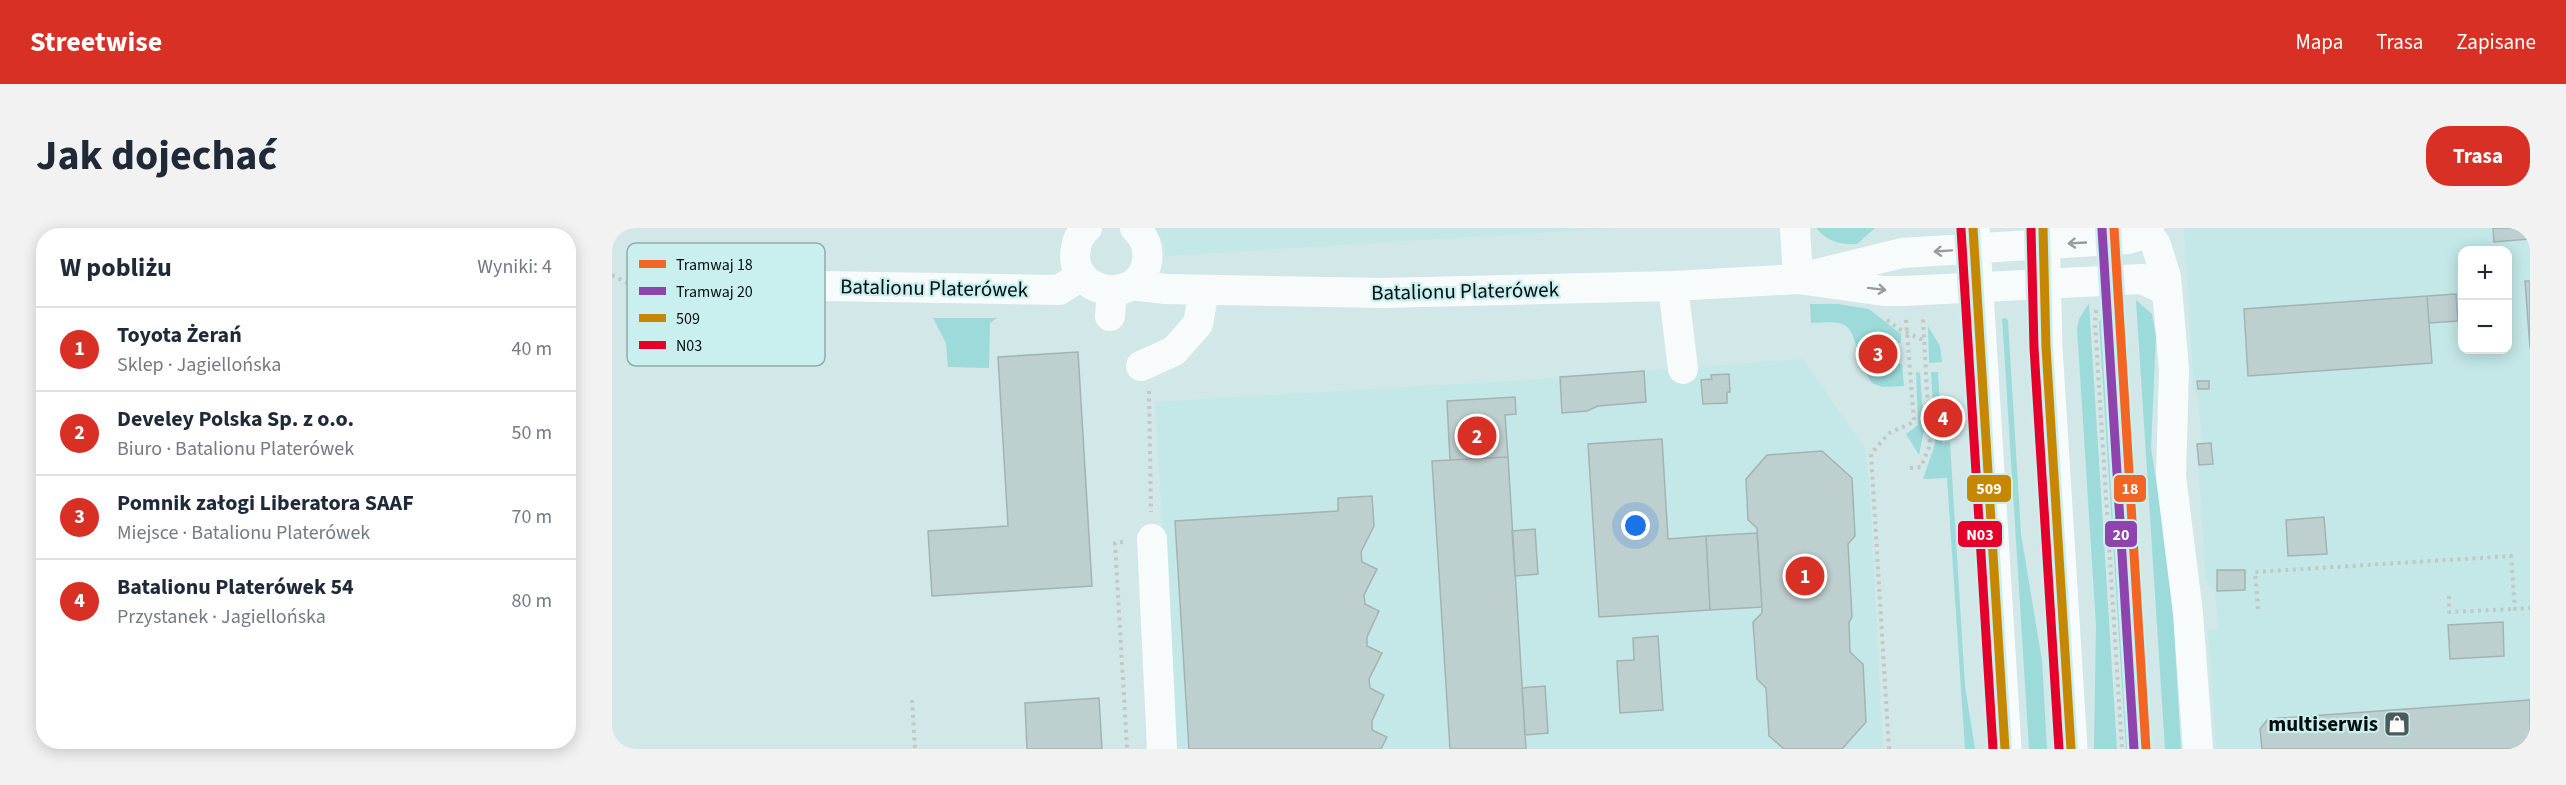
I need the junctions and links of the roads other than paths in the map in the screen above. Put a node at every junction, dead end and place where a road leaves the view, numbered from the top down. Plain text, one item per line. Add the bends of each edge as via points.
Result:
1 (1087, 228) edge
2 (1136, 228) edge
3 (1795, 228) edge
4 (2148, 230) edge
5 (2043, 236) edge
6 (1974, 238) edge
7 (1081, 276) junction
8 (1798, 279) junction
9 (2044, 284) junction
10 (1673, 286) junction
11 (1976, 287) junction
12 (1204, 290) junction
13 (825, 292) edge
14 (2167, 295) junction
15 (1118, 297) junction
16 (1141, 366) road end
17 (1683, 369) dead end
18 (1152, 539) road end
19 (1162, 749) edge
20 (2006, 749) edge
21 (2071, 749) edge
22 (2198, 749) edge

1 - 7 street via 1077,241 1075,253
2 - 15 street via 1145,241 1146,266 1140,278
3 - 8 street
4 -> 5 street, Batalionu Platerówek via 2128,239
4 - 14 street via 2162,261
5 - 6 street, Batalionu Platerówek
5 - 9 main road
6 -> 8 street, Batalionu Platerówek via 1882,256
6 - 11 main road
7 - 13 street, Batalionu Platerówek via 1059,290
7 - 15 street, Batalionu Platerówek
8 - 10 street, Batalionu Platerówek
8 -> 11 street, Batalionu Platerówek via 1884,291
9 - 11 street, Batalionu Platerówek
9 - 14 street, Batalionu Platerówek via 2142,279
9 - 21 main road
10 - 12 street, Batalionu Platerówek via 1383,293
10 - 17 street
11 - 20 main road
12 - 15 street, Batalionu Platerówek via 1165,289
12 - 16 street via 1198,324 1174,351
14 - 22 street via 2174,369 2171,476 2188,612
18 - 19 street

